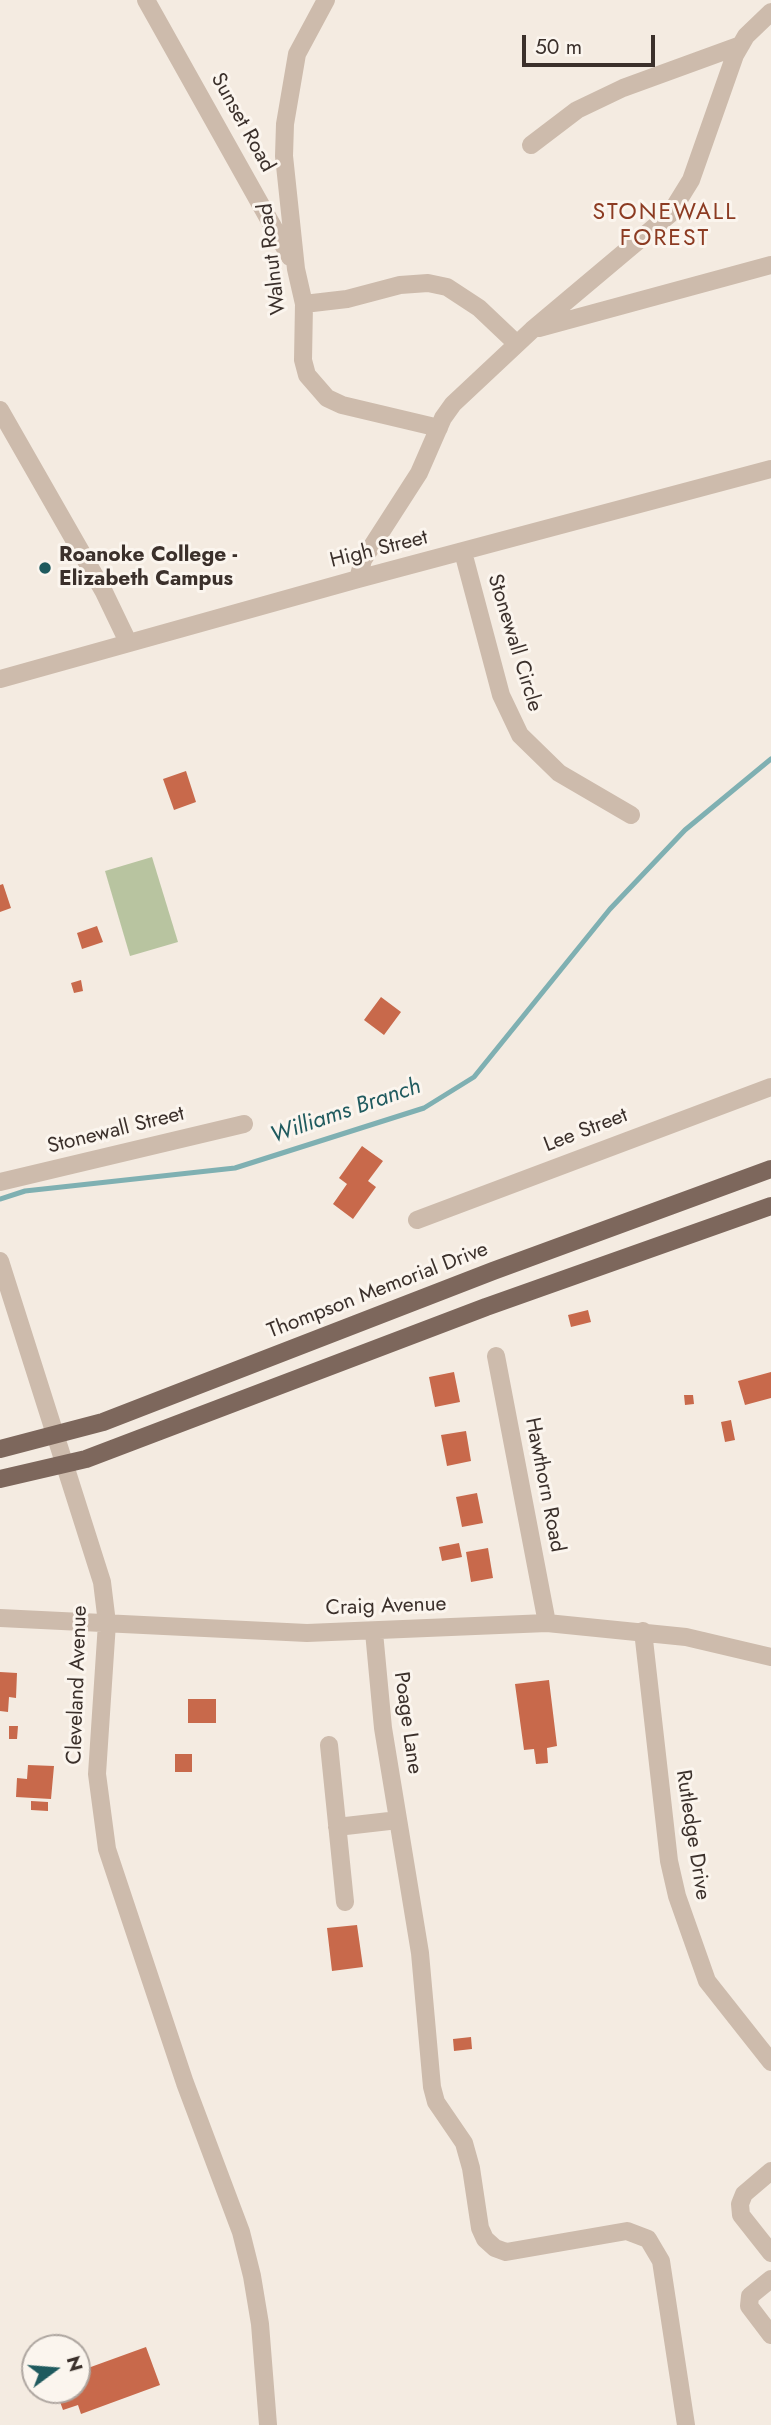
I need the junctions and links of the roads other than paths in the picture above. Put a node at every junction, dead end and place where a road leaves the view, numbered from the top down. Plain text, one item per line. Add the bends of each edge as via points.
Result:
1 (146, 0) edge
2 (326, 0) edge
3 (771, 12) edge
4 (741, 45) junction
5 (531, 145) dead end
6 (771, 265) edge
7 (296, 269) junction
8 (304, 304) junction
9 (532, 330) junction
10 (517, 344) junction
11 (0, 410) edge
12 (439, 428) junction
13 (771, 469) edge
14 (463, 552) junction
15 (358, 579) junction
16 (128, 642) junction
17 (0, 679) edge
18 (631, 815) dead end
19 (771, 1087) edge
20 (244, 1124) dead end
21 (771, 1169) edge
22 (0, 1182) edge
23 (771, 1206) edge
24 (417, 1220) dead end
25 (0, 1261) edge
26 (496, 1356) dead end
27 (57, 1436) junction
28 (0, 1448) edge
29 (66, 1465) junction
30 (0, 1479) edge
31 (0, 1618) edge
32 (107, 1623) junction
33 (547, 1623) junction
34 (643, 1631) junction
35 (374, 1632) junction
36 (771, 1657) edge
37 (329, 1745) dead end
38 (398, 1820) junction
39 (337, 1828) junction
40 (345, 1902) dead end
41 (771, 2062) edge
42 (771, 2171) edge
43 (771, 2253) edge
44 (771, 2278) edge
45 (771, 2335) edge
46 (268, 2425) edge
47 (686, 2425) edge

1 - 7 street, Sunset Road
2 - 7 street, Walnut Road via 296,54 285,124
3 - 4 street
4 - 5 street via 623,88 577,110
4 - 9 street via 691,180 670,214
6 - 9 street
7 - 8 street, Walnut Road
8 - 10 street via 400,285 447,287 479,308
8 - 12 street, Walnut Road via 303,360 315,387 342,405
9 - 10 street
10 - 12 street via 453,404
11 - 16 street
12 - 15 street via 419,473 363,560
13 - 14 street, High Street
14 - 15 street, High Street
14 - 18 street, Stonewall Circle via 501,695 520,735 559,774
15 - 16 street, High Street
16 - 17 street, High Street
19 - 24 street, Lee Street
20 - 22 street, Stonewall Street
21 - 27 main road, Thompson Memorial Drive
23 - 29 main road
25 - 27 street, Cleveland Avenue
26 - 33 street, Hawthorn Road
27 - 28 main road, Thompson Memorial Drive
27 - 29 street, Cleveland Avenue
29 - 30 main road
29 - 32 street, Cleveland Avenue via 102,1581
31 - 32 street, Craig Avenue
32 - 35 street, Craig Avenue
32 - 46 street, Cleveland Avenue via 97,1774 100,1815 113,1872 240,2232 252,2276
33 - 34 street, Craig Avenue
33 - 35 street, Craig Avenue
34 - 36 street, Craig Avenue
34 - 41 street, Rutledge Drive via 677,1896 707,1981
35 - 38 street, Poage Lane
37 - 39 street
38 - 39 street
38 - 47 street, Poage Lane via 420,1953 432,2087 436,2102 464,2143 485,2239 506,2252 626,2231 648,2239 661,2261
39 - 40 street
42 - 43 street via 744,2194 740,2204 741,2214
44 - 45 street via 750,2297 749,2306

